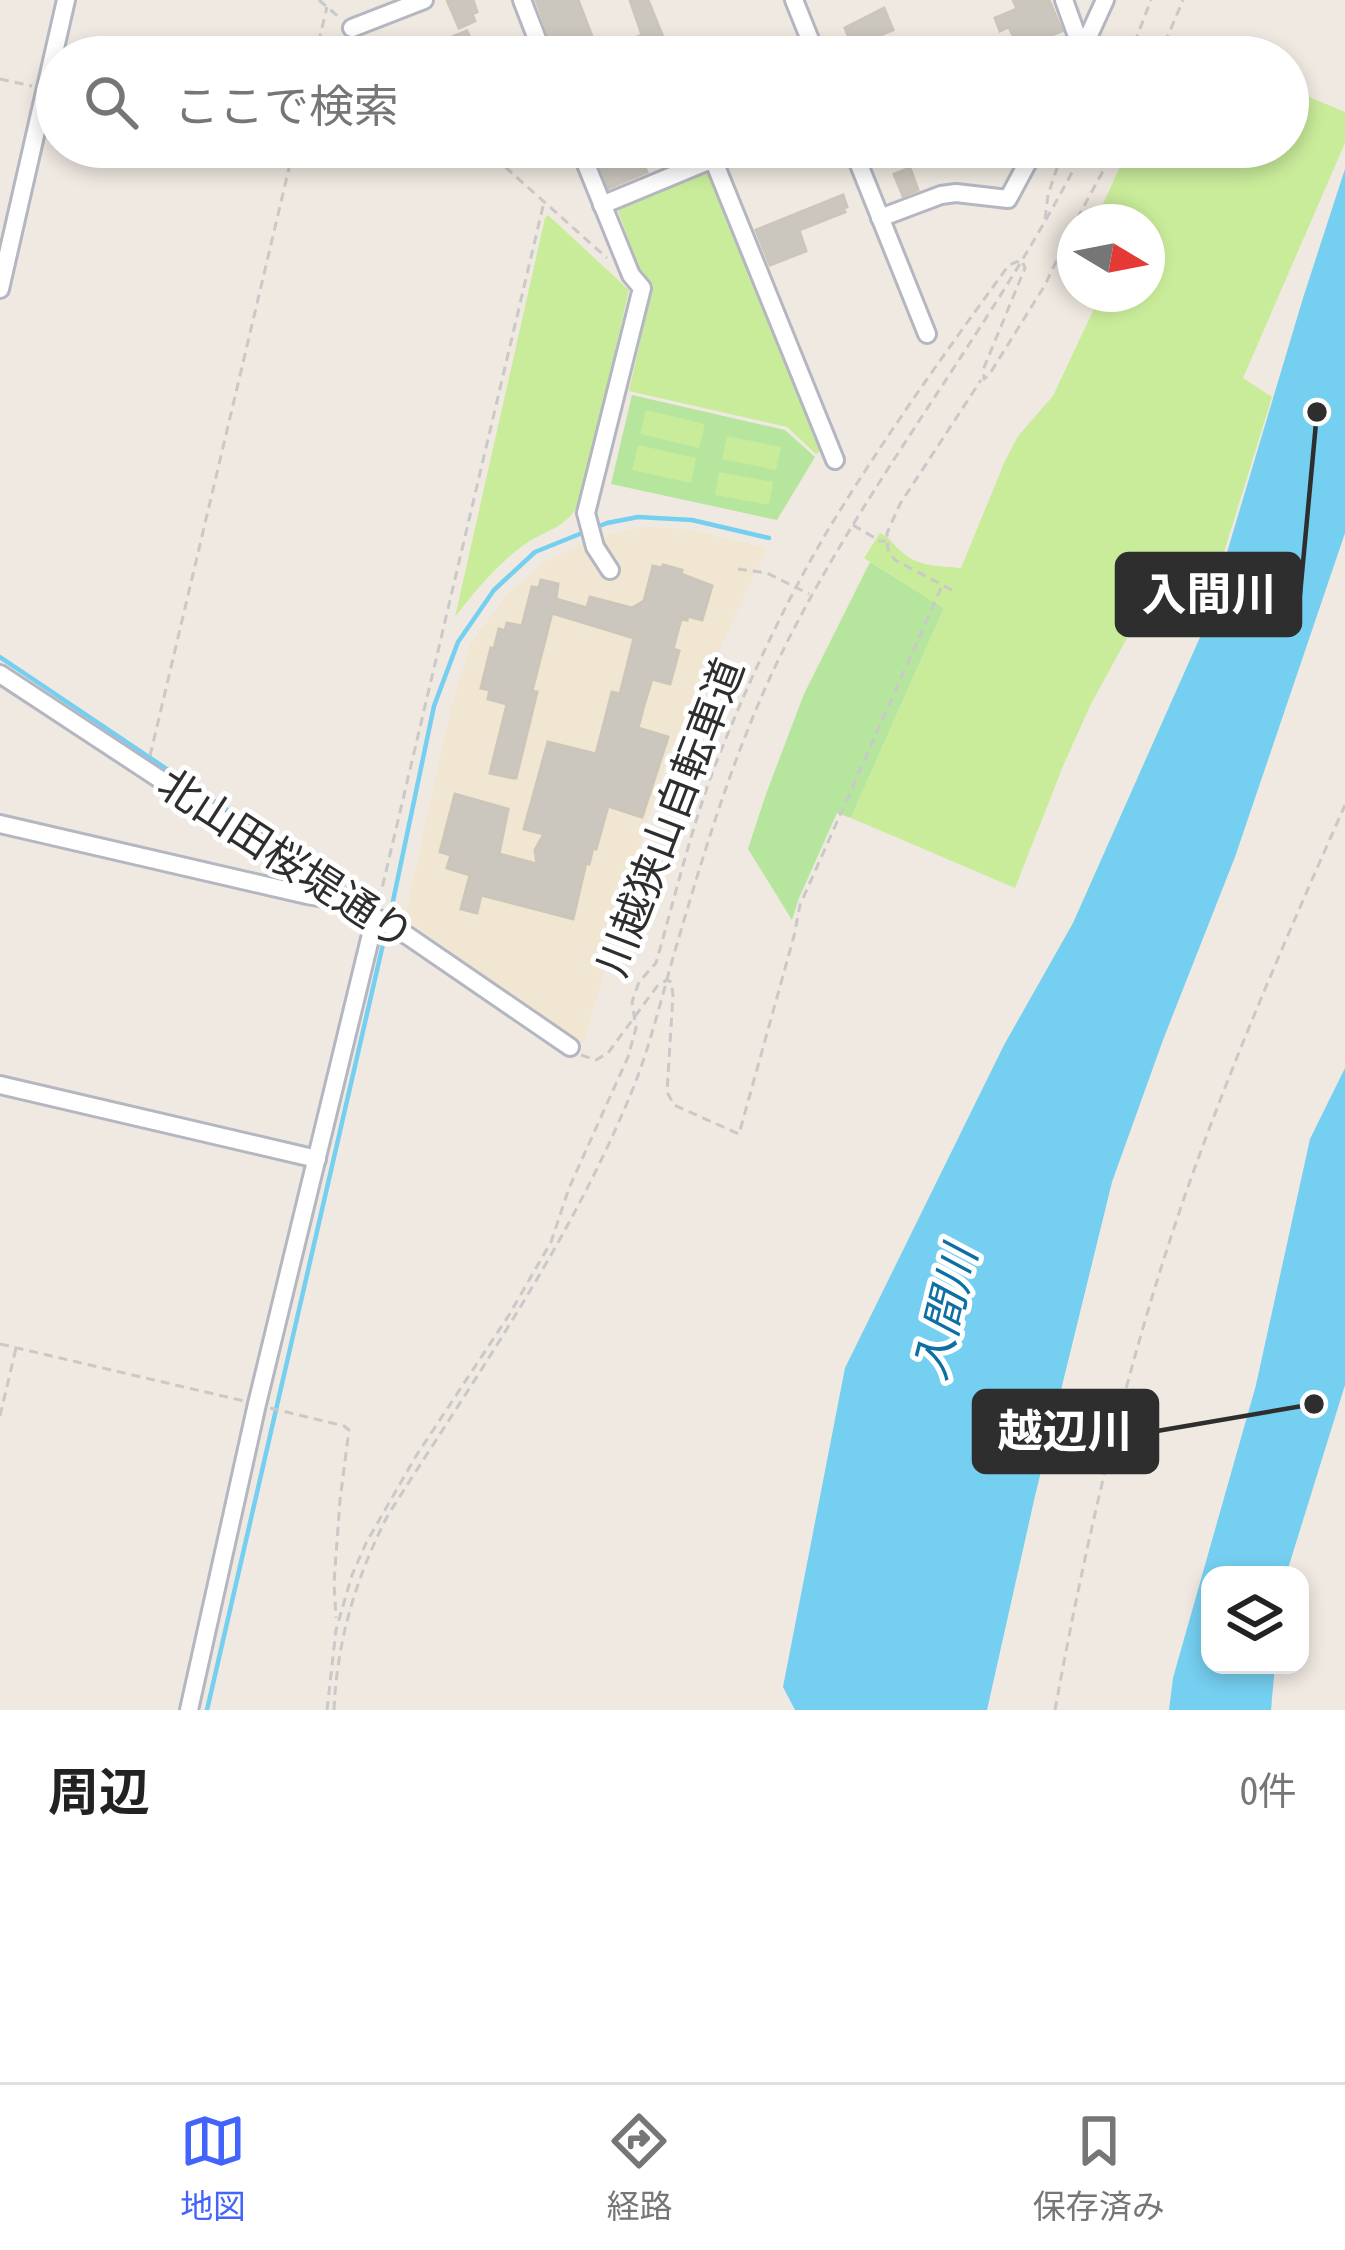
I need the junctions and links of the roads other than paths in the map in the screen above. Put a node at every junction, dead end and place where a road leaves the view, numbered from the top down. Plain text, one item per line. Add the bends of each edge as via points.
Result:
1 (66, 0) edge
2 (424, 0) edge
3 (522, 0) edge
4 (794, 0) edge
5 (1064, 0) edge
6 (1105, 0) edge
7 (352, 28) dead end
8 (58, 36) edge
9 (536, 36) edge
10 (809, 36) edge
11 (1079, 36) edge
12 (1089, 36) edge
13 (36, 132) edge
14 (587, 168) edge
15 (692, 168) edge
16 (717, 168) edge
17 (860, 168) edge
18 (1025, 168) edge
19 (602, 206) junction
20 (880, 218) junction
21 (0, 289) edge
22 (927, 334) dead end
23 (835, 460) dead end
24 (610, 570) dead end
25 (0, 674) edge
26 (0, 824) edge
27 (336, 895) junction
28 (374, 918) junction
29 (570, 1047) road end
30 (0, 1085) edge
31 (317, 1160) junction
32 (189, 1710) edge

1 - 8 street
2 - 7 street
3 - 9 street
4 - 10 street
5 - 11 street
6 - 12 street
13 - 21 street
14 - 19 street
15 - 19 street
16 - 23 street
17 - 20 street
18 - 20 street via 1008,199 941,195
19 - 24 street via 642,288 588,523
20 - 22 street
25 - 27 street, 北山田桜堤通り
26 - 27 street
27 - 28 street, 北山田桜堤通り
28 - 29 street, 北山田桜堤通り
28 - 31 street
30 - 31 street
31 - 32 street

